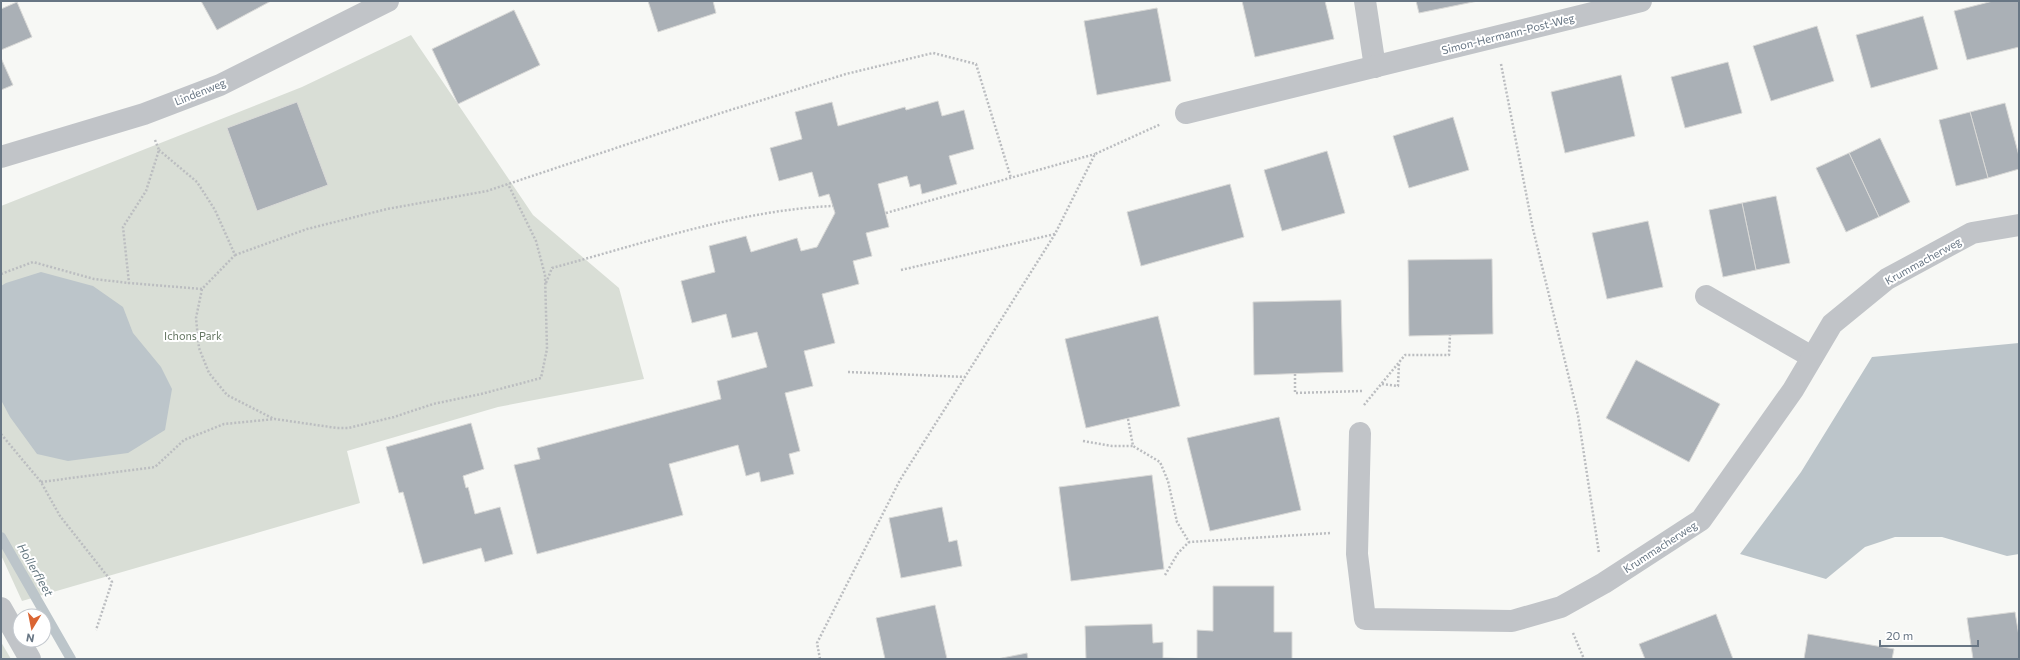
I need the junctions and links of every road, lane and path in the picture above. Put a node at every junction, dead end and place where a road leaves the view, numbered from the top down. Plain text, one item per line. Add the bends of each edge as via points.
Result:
1 (388, 1) edge
2 (1365, 1) edge
3 (1642, 1) edge
4 (1496, 37) junction
5 (1375, 66) junction
6 (1186, 113) joint
7 (144, 114) junction
8 (159, 150) junction
9 (1095, 154) junction
10 (1, 157) edge
11 (1011, 178) junction
12 (508, 184) junction
13 (833, 206) dead end
14 (886, 213) dead end
15 (2019, 225) edge
16 (1055, 234) junction
17 (235, 255) junction
18 (901, 270) dead end
19 (1, 274) edge
20 (129, 283) junction
21 (545, 285) junction
22 (202, 289) junction
23 (1706, 296) dead end
24 (1450, 335) dead end
25 (1812, 357) junction
26 (1399, 362) junction
27 (848, 372) dead end
28 (1295, 374) dead end
29 (965, 377) junction
30 (1381, 384) junction
31 (1362, 391) dead end
32 (1361, 409) dead end
33 (275, 419) junction
34 (1128, 419) dead end
35 (1360, 433) dead end
36 (1, 434) edge
37 (1083, 441) dead end
38 (1133, 446) junction
39 (41, 482) junction
40 (1358, 531) junction
41 (1188, 542) junction
42 (1165, 575) dead end
43 (1604, 584) junction
44 (1, 608) edge
45 (96, 630) dead end
46 (30, 659) edge
47 (820, 659) edge

1 - 7 street, Lindenweg via 220,85
2 - 5 street
3 - 4 street, Simon-Hermann-Post-Weg
4 - 5 street, Simon-Hermann-Post-Weg
4 - 43 path via 1533,229 1578,415
5 - 6 street, Simon-Hermann-Post-Weg
6 - 9 path
7 - 8 path
7 - 10 street, Lindenweg
8 - 17 path via 197,182 215,210
8 - 20 path via 146,191 123,227
9 - 11 path
9 - 16 path
11 - 12 path via 976,64 933,53 846,74
11 - 14 path
12 - 17 path via 463,196 387,209 307,229
12 - 21 path via 536,242 545,275
13 - 21 path via 802,208 711,225 552,268
15 - 25 street, Krummacherweg via 1972,233 1887,279 1832,324
16 - 18 path
16 - 29 path
17 - 22 path
19 - 20 path via 33,262 94,279
20 - 22 path
21 - 33 path via 547,349 541,378 348,428
22 - 33 path via 196,318 199,348 209,373 227,395
23 - 25 street
24 - 26 path via 1449,355 1405,355
25 - 43 street, Krummacherweg via 1793,390 1701,520
26 - 30 path
26 - 30 path via 1398,386
27 - 29 path
28 - 31 path via 1295,393
29 - 47 path via 900,480 817,644
30 - 32 path
33 - 39 path via 224,424 184,440 155,467
34 - 38 path
35 - 40 street, Krummacherweg
36 - 39 path
37 - 38 path via 1112,446
38 - 41 path via 1160,462 1168,481 1177,522
39 - 45 path via 60,516 112,582
40 - 41 path
40 - 43 street, Krummacherweg via 1357,554 1365,619 1512,621 1561,607
41 - 42 path
44 - 46 street

